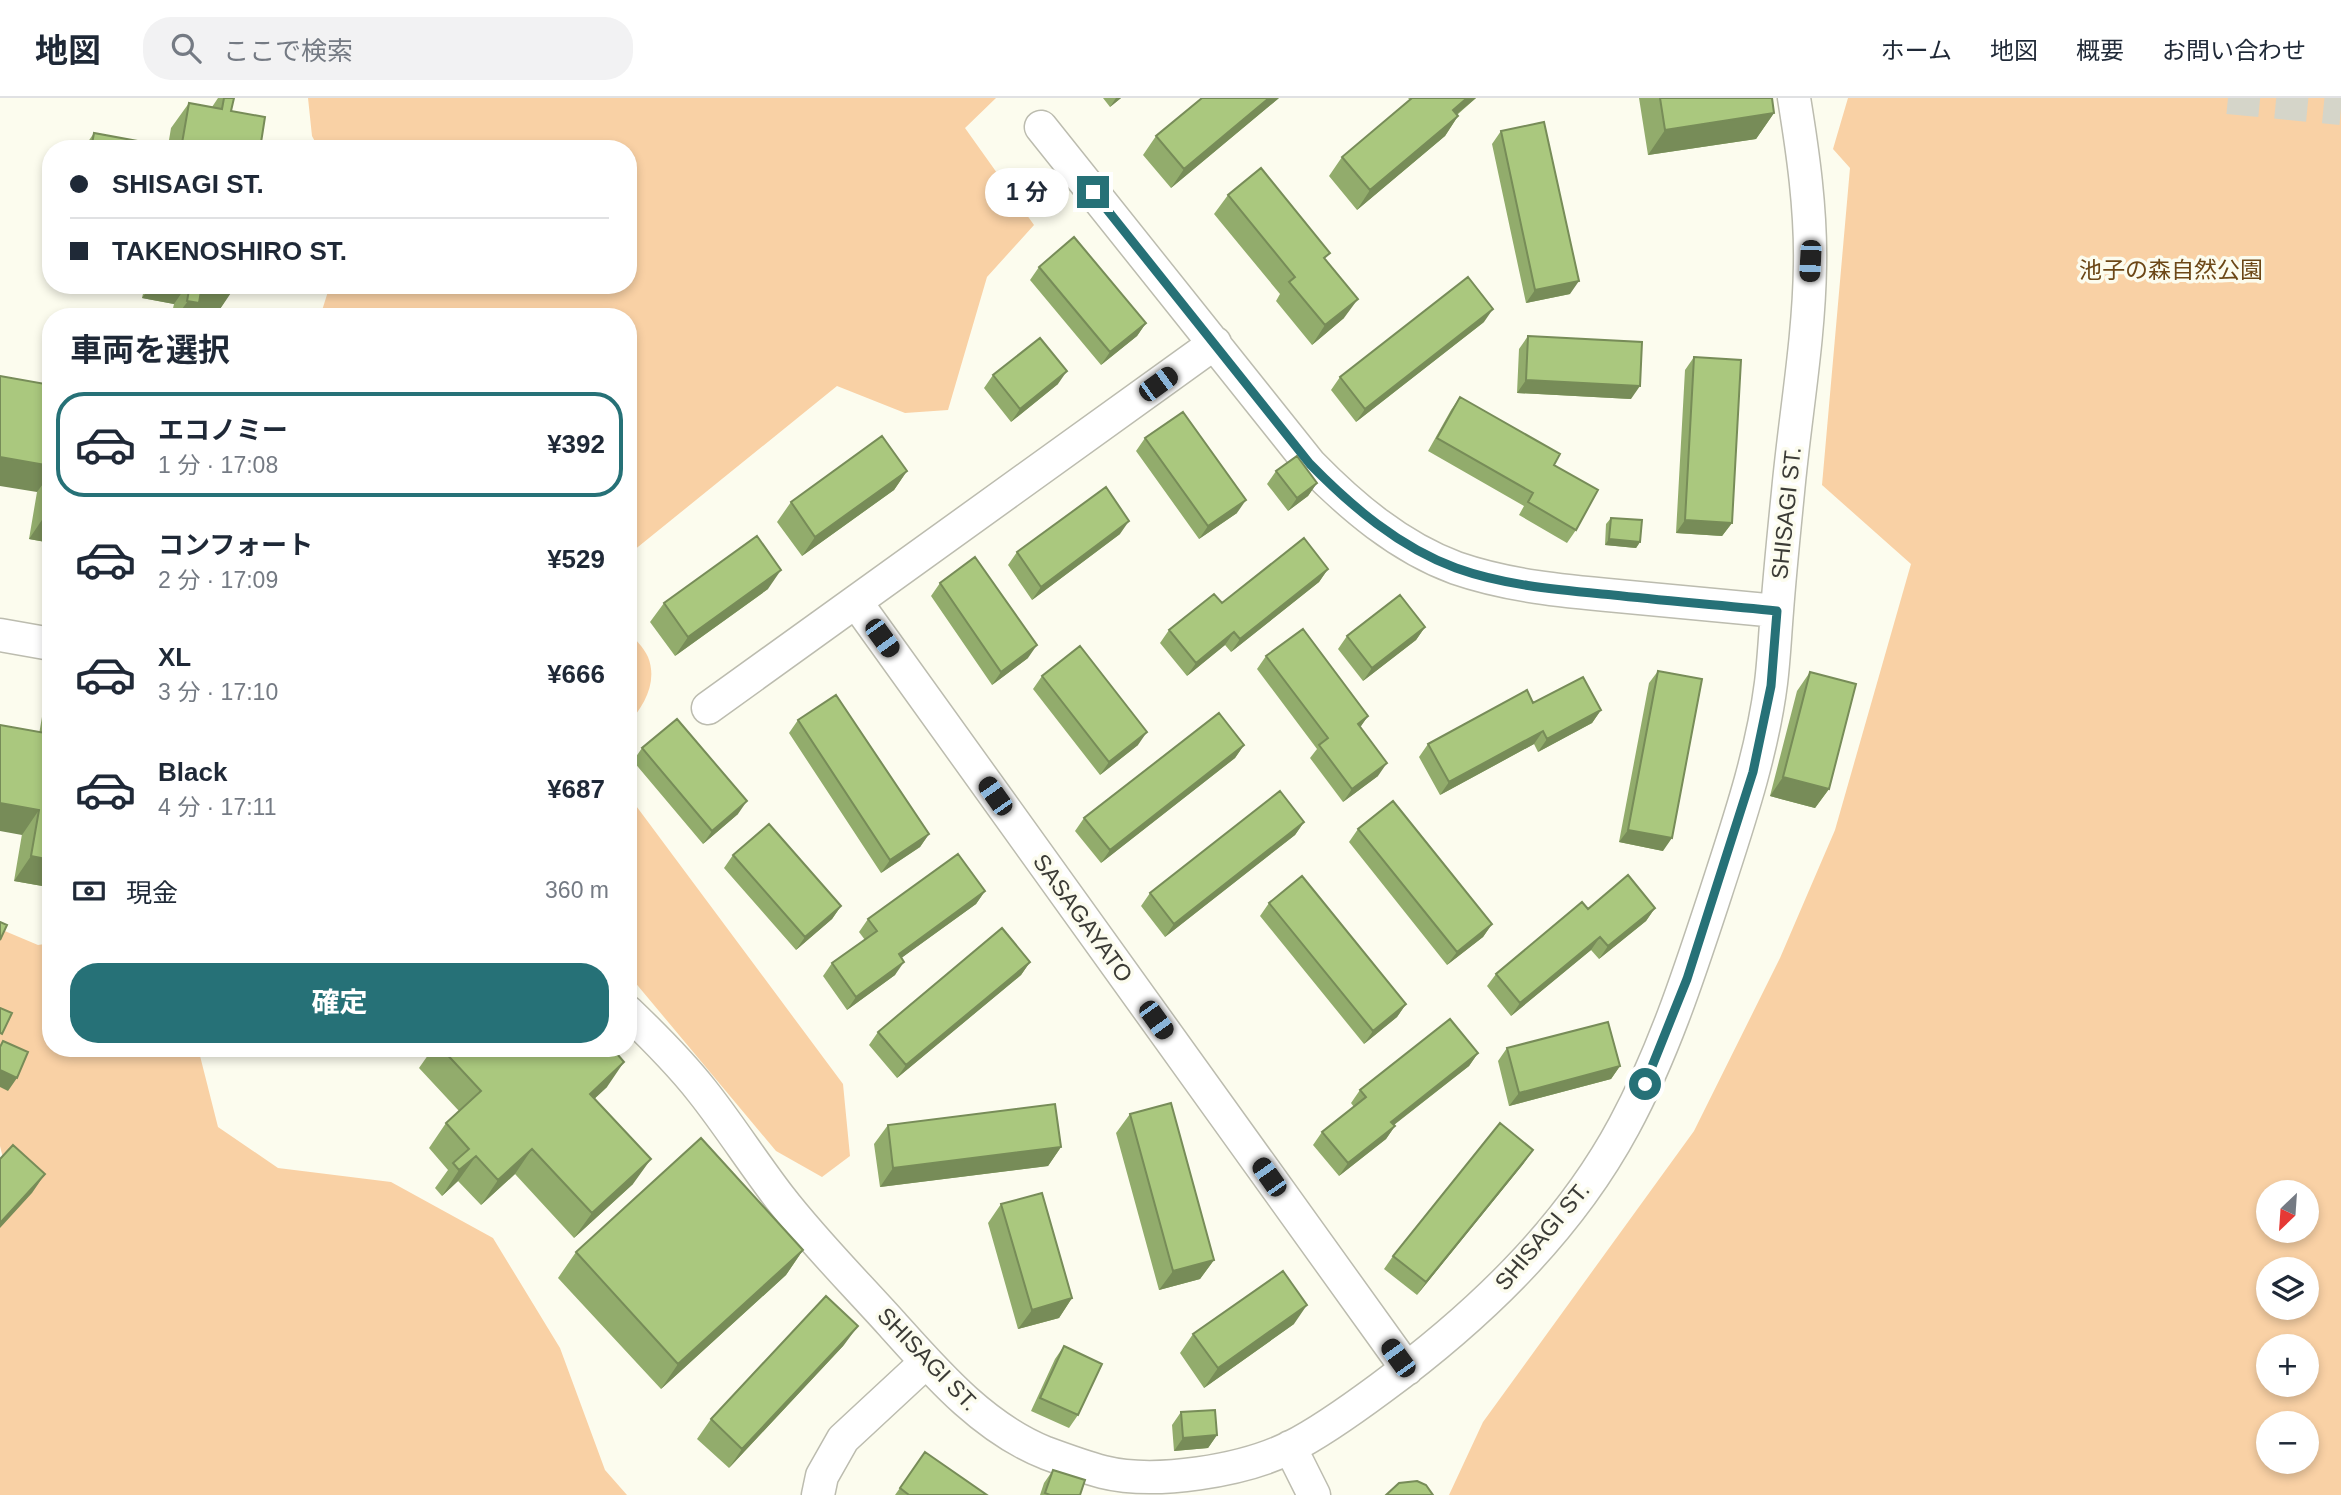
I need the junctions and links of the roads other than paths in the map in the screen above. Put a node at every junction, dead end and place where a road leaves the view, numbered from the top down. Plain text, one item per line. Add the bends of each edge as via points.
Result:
1 (1794, 98) edge
2 (1041, 127) dead end
3 (1215, 343) junction
4 (856, 603) junction
5 (1777, 611) junction
6 (0, 635) edge
7 (42, 642) edge
8 (708, 708) dead end
9 (637, 1021) edge
10 (926, 1362) junction
11 (1407, 1369) junction
12 (1290, 1447) junction
13 (818, 1495) edge
14 (1314, 1495) edge

1 - 5 lane, SHISAGI ST. via 1806,175 1810,261 1807,331
2 - 3 lane
3 - 4 lane
3 - 5 lane via 1310,464 1346,501 1401,540 1454,567 1505,582 1559,590
4 - 8 lane
4 - 11 lane, SASAGAYATO
5 - 11 lane, SHISAGI ST. via 1771,686 1753,772 1687,979 1629,1118 1578,1199 1530,1257 1480,1308
6 - 7 lane
9 - 10 lane, SHISAGI ST. via 701,1090 780,1198
10 - 12 lane, SHISAGI ST. via 991,1422 1040,1451 1108,1474 1203,1474
10 - 13 lane via 843,1440 822,1476
11 - 12 lane, SHISAGI ST.
12 - 14 lane

